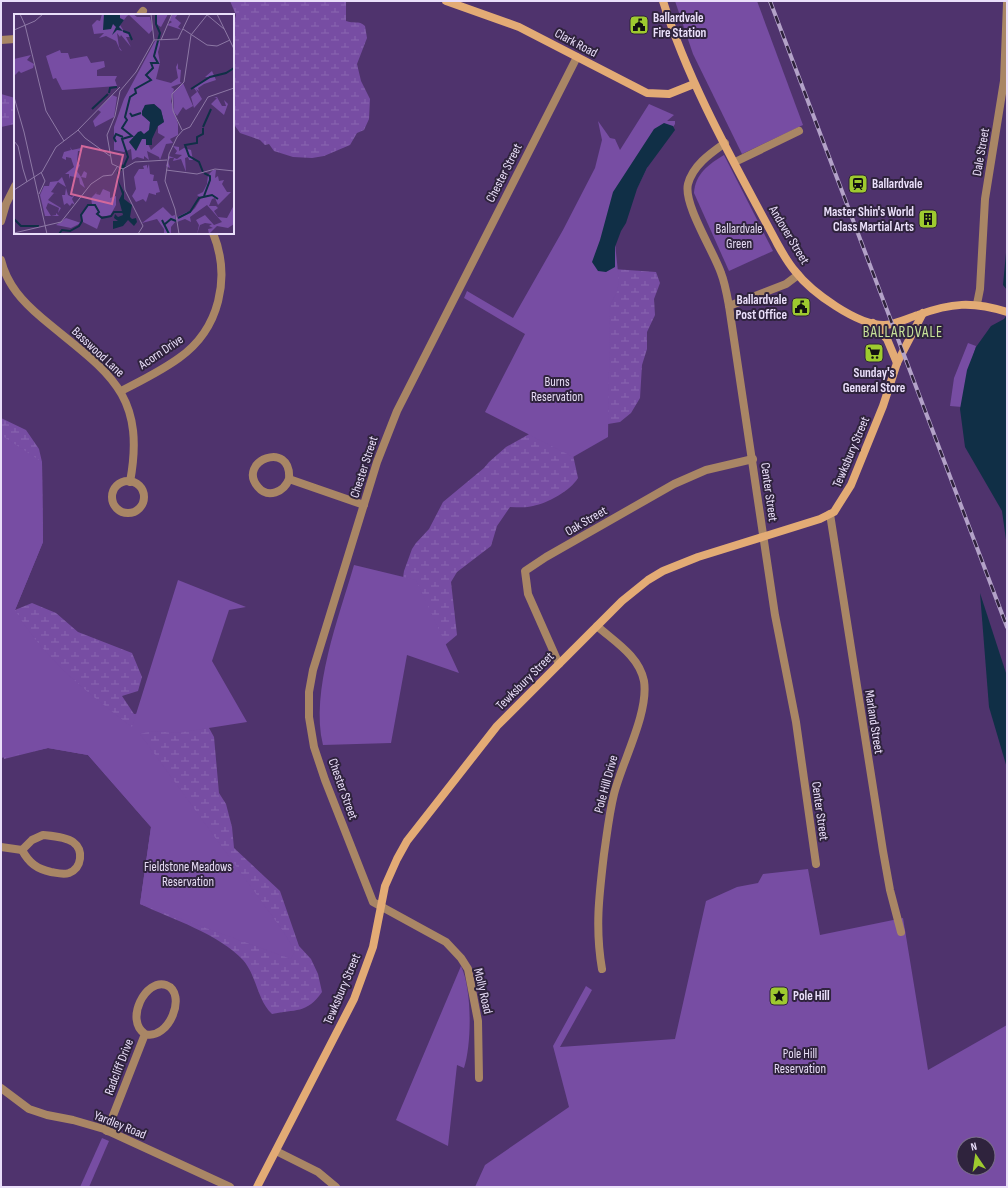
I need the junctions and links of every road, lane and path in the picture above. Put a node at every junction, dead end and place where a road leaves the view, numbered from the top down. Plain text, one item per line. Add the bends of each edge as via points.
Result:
1 (446, 1) edge
2 (663, 1) edge
3 (1007, 3) edge
4 (14, 39) edge
5 (1, 40) edge
6 (576, 57) junction
7 (694, 84) junction
8 (799, 131) dead end
9 (725, 143) junction
10 (735, 162) junction
11 (14, 188) edge
12 (1, 221) edge
13 (213, 234) edge
14 (1, 260) edge
15 (798, 275) junction
16 (977, 304) junction
17 (729, 306) junction
18 (1004, 311) edge
19 (923, 313) junction
20 (873, 323) junction
21 (897, 363) junction
22 (121, 391) junction
23 (753, 459) junction
24 (289, 479) junction
25 (130, 482) dead end
26 (364, 505) junction
27 (830, 514) junction
28 (764, 537) junction
29 (597, 626) junction
30 (559, 664) junction
31 (1, 847) edge
32 (22, 850) junction
33 (816, 864) dead end
34 (381, 906) junction
35 (901, 932) dead end
36 (602, 969) dead end
37 (145, 1034) junction
38 (479, 1078) dead end
39 (1, 1088) edge
40 (107, 1131) junction
41 (276, 1151) junction
42 (230, 1187) edge
43 (257, 1187) edge
44 (336, 1187) edge

1 - 6 street, Clark Road via 519,27
2 - 7 street, Andover Street
3 - 16 street, Dale Street via 1004,81 985,200
4 - 5 street
6 - 7 street, Clark Road via 647,93 669,94
6 - 26 street, Chester Street via 397,410
7 - 9 street, Andover Street
8 - 10 street
9 - 10 street, Andover Street
9 - 17 street, Center Street via 696,168 690,178 688,190 697,219 722,273
10 - 15 street, Andover Street via 783,254
11 - 12 street
13 - 22 street, Acorn Drive via 222,264 222,283 215,313 207,327 180,358
14 - 22 street, Basswood Lane via 7,278 21,299 96,364
15 - 17 street via 786,284
15 - 20 street, Andover Street via 834,304
16 - 18 street, Andover Street
16 - 19 street, Andover Street via 949,305
17 - 23 street, Center Street
19 - 20 street, Andover Street via 888,324
19 - 21 street, Tewksbury Street
20 - 21 street via 887,339
21 - 27 street, Tewksbury Street via 883,406 851,485
22 - 25 street, Basswood Lane via 130,412 134,434 134,460
23 - 28 street, Center Street
23 - 30 street, Oak Street via 706,470 674,484 546,557 525,572 528,594
24 - 24 street via 287,485 278,492 266,492 256,486 254,469 262,459 280,459 288,467
24 - 26 street
26 - 34 street, Chester Street via 313,670 309,692 309,717 314,746 328,787 373,902
27 - 28 street, Tewksbury Street via 820,520
27 - 35 street, Marland Street via 882,844
28 - 29 street, Tewksbury Street via 662,571 622,601
28 - 33 street, Center Street via 775,615 796,722
29 - 30 street, Tewksbury Street
29 - 36 street, Pole Hill Drive via 631,655 640,669 645,695 610,814 597,916
30 - 34 street, Tewksbury Street via 497,726 407,841 385,886
31 - 32 street
32 - 32 street via 37,837 49,836 72,842 79,850 80,861 69,873 58,873 35,866
34 - 38 street, Molly Road via 446,942 468,969 478,1021
34 - 41 street, Tewksbury Street via 372,947 354,999
37 - 37 street, Radcliff Drive via 154,1035 163,1031 176,1006 174,991 166,985 156,985 148,990 137,1011 137,1027
37 - 40 street, Radcliff Drive
39 - 40 street, Yardley Road via 29,1109
40 - 42 street, Yardley Road
41 - 43 street, Tewksbury Street
41 - 44 street via 318,1172

